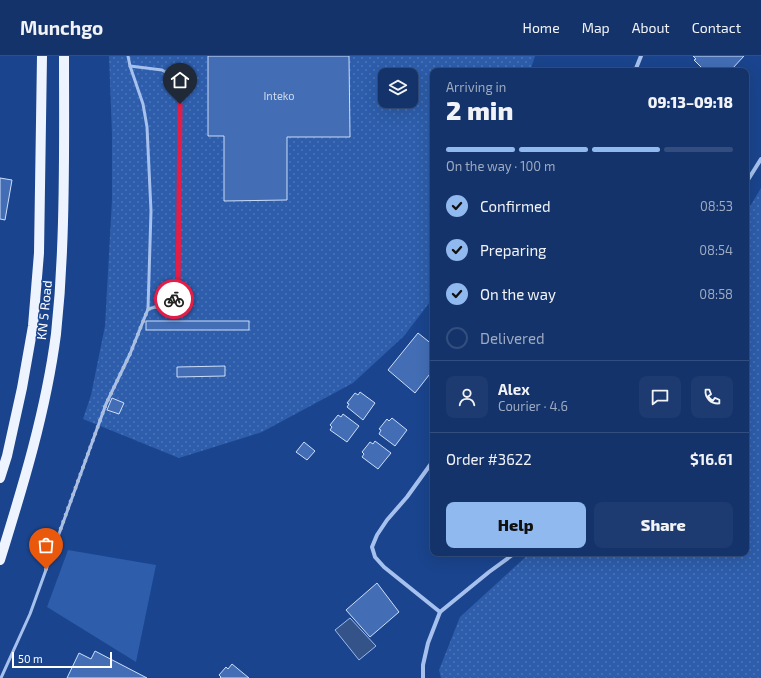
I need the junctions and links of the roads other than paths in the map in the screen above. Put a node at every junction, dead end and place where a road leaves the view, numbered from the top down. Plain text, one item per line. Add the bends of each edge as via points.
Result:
1 (42, 56) edge
2 (64, 56) edge
3 (128, 56) edge
4 (641, 56) edge
5 (130, 66) junction
6 (636, 68) edge
7 (761, 159) edge
8 (749, 177) edge
9 (148, 309) junction
10 (430, 466) edge
11 (0, 478) edge
12 (511, 556) edge
13 (0, 560) edge
14 (440, 612) junction
15 (1, 678) edge
16 (423, 678) edge

1 - 11 main road, KN 5 Road via 39,253 33,326 22,388
2 - 13 main road, KN 5 Road via 64,199 56,334 46,394 23,486
3 - 5 lane
4 - 6 street
5 - 9 lane via 143,104 147,128 151,211
5 - 9 lane via 162,70 174,77 180,88 178,294 169,303
7 - 8 street
9 - 15 lane via 106,404 30,614
10 - 14 street via 387,520 372,547 375,557 384,567
12 - 14 street
14 - 16 street via 428,643

